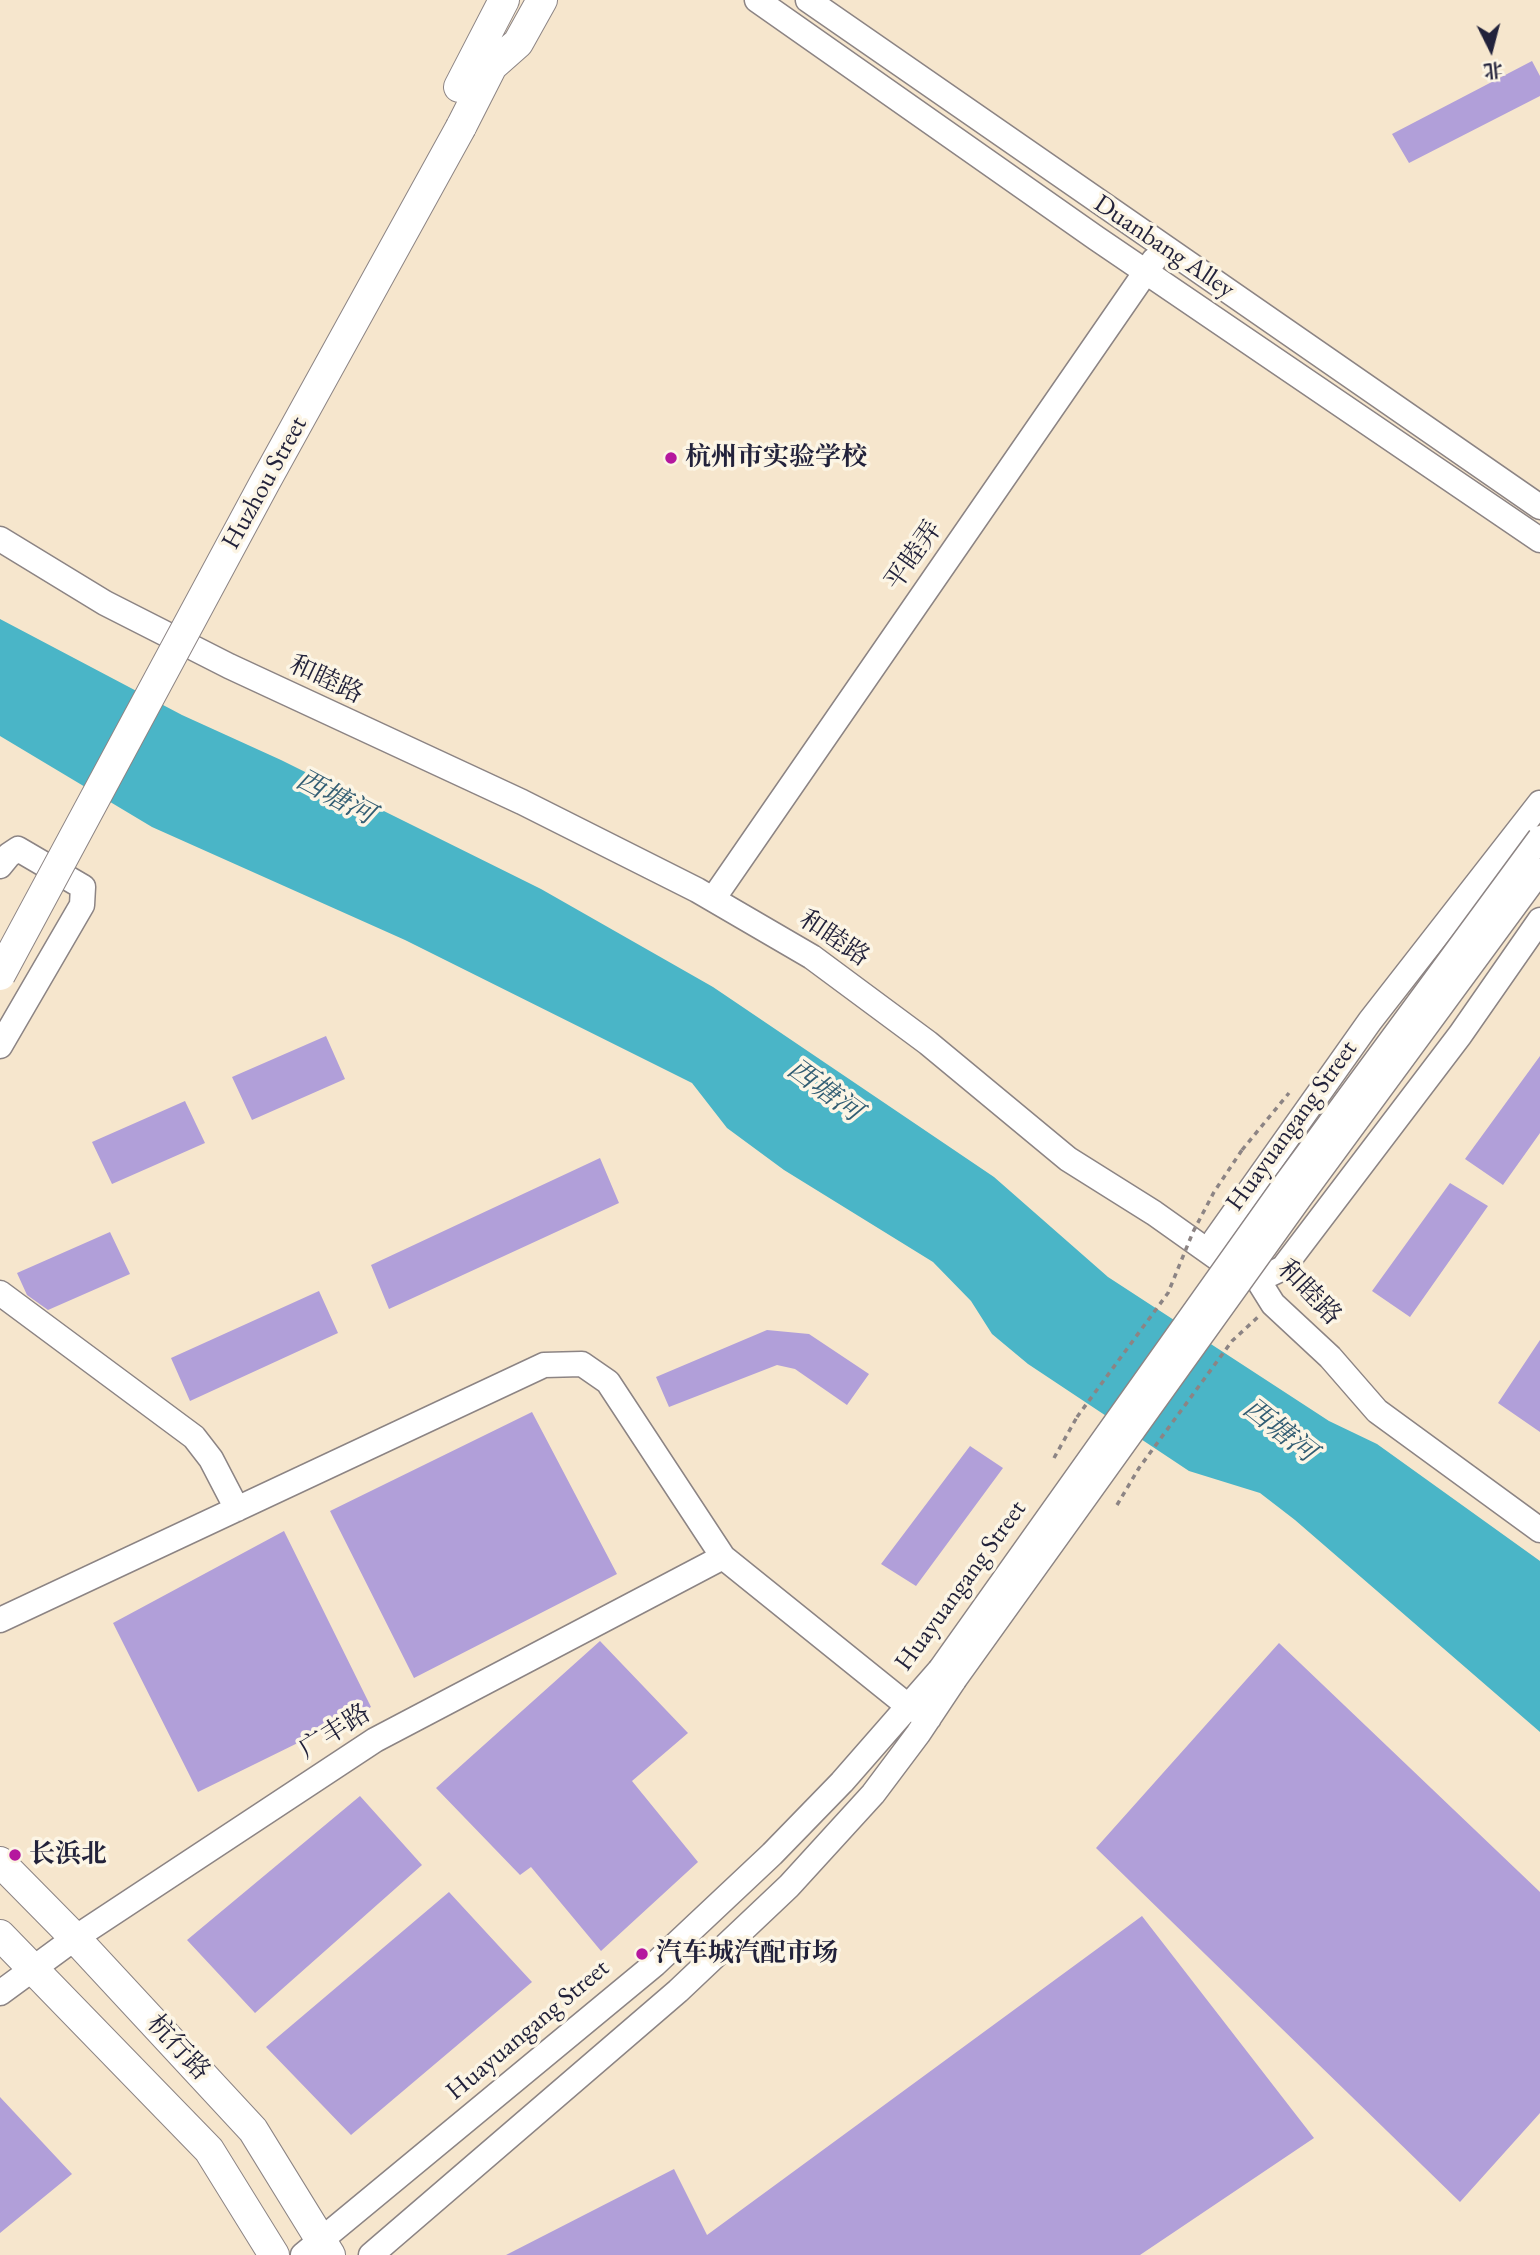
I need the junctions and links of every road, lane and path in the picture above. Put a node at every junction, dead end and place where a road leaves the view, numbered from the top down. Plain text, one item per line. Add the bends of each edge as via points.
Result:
1 (504, 0) edge
2 (542, 0) edge
3 (757, 0) edge
4 (808, 0) edge
5 (453, 121) junction
6 (1163, 247) junction
7 (1146, 271) junction
8 (1540, 507) edge
9 (0, 539) edge
10 (1540, 540) edge
11 (1540, 803) edge
12 (1540, 838) edge
13 (0, 866) edge
14 (1540, 871) edge
15 (713, 899) junction
16 (1540, 920) edge
17 (0, 934) edge
18 (0, 975) edge
19 (0, 1046) edge
20 (1289, 1094) dead end
21 (1216, 1257) junction
22 (1258, 1280) junction
23 (0, 1293) edge
24 (1273, 1304) junction
25 (1054, 1458) dead end
26 (1117, 1506) dead end
27 (237, 1509) junction
28 (1540, 1530) edge
29 (723, 1558) junction
30 (0, 1620) edge
31 (947, 1675) junction
32 (919, 1712) junction
33 (0, 1862) edge
34 (0, 1935) edge
35 (75, 1938) junction
36 (34, 1969) junction
37 (0, 1993) edge
38 (318, 2250) edge
39 (274, 2255) edge
40 (371, 2255) edge

1 - 5 main road, Huzhou Street
2 - 5 main road, Huzhou Street via 518,43 492,66
3 - 7 street, Duanbang Alley
4 - 6 street, Duanbang Alley
5 - 17 main road, Huzhou Street via 244,481
5 - 18 main road, Huzhou Street, bridge via 271,472
6 - 7 street, 平睦弄
6 - 8 street, Duanbang Alley
7 - 10 street, Duanbang Alley
7 - 15 street, 平睦弄
9 - 15 street, 和睦路 via 105,603 229,666 522,802
11 - 21 street via 1370,1021 1214,1240
12 - 31 street, Huayuangang Street, bridge via 1284,1186
13 - 19 street via 18,849 83,887 82,905
14 - 31 street, Huayuangang Street, bridge
15 - 21 street, 和睦路 via 812,957 928,1043 1068,1159
16 - 22 street via 1283,1268
20 - 25 path, bridge via 1241,1150 1193,1232 1168,1293 1077,1417
21 - 22 street, 和睦路
22 - 24 street, 和睦路
23 - 27 street via 194,1437
24 - 26 path via 1232,1340 1139,1468
24 - 28 street, 和睦路 via 1330,1357 1377,1411
27 - 29 street via 544,1365 582,1364 608,1382
27 - 30 street
29 - 32 street
29 - 35 street, 广丰路 via 375,1740
31 - 32 street, Huayuangang Street
32 - 38 street, Huayuangang Street via 654,1964
32 - 40 street, Huayuangang Street via 873,1794 789,1886 678,1991
33 - 35 main road, 杭行路
34 - 36 main road, 杭行路
35 - 36 street, 广丰路
35 - 38 main road, 杭行路 via 253,2130
36 - 37 street, 广丰路
36 - 39 main road, 杭行路 via 209,2150

